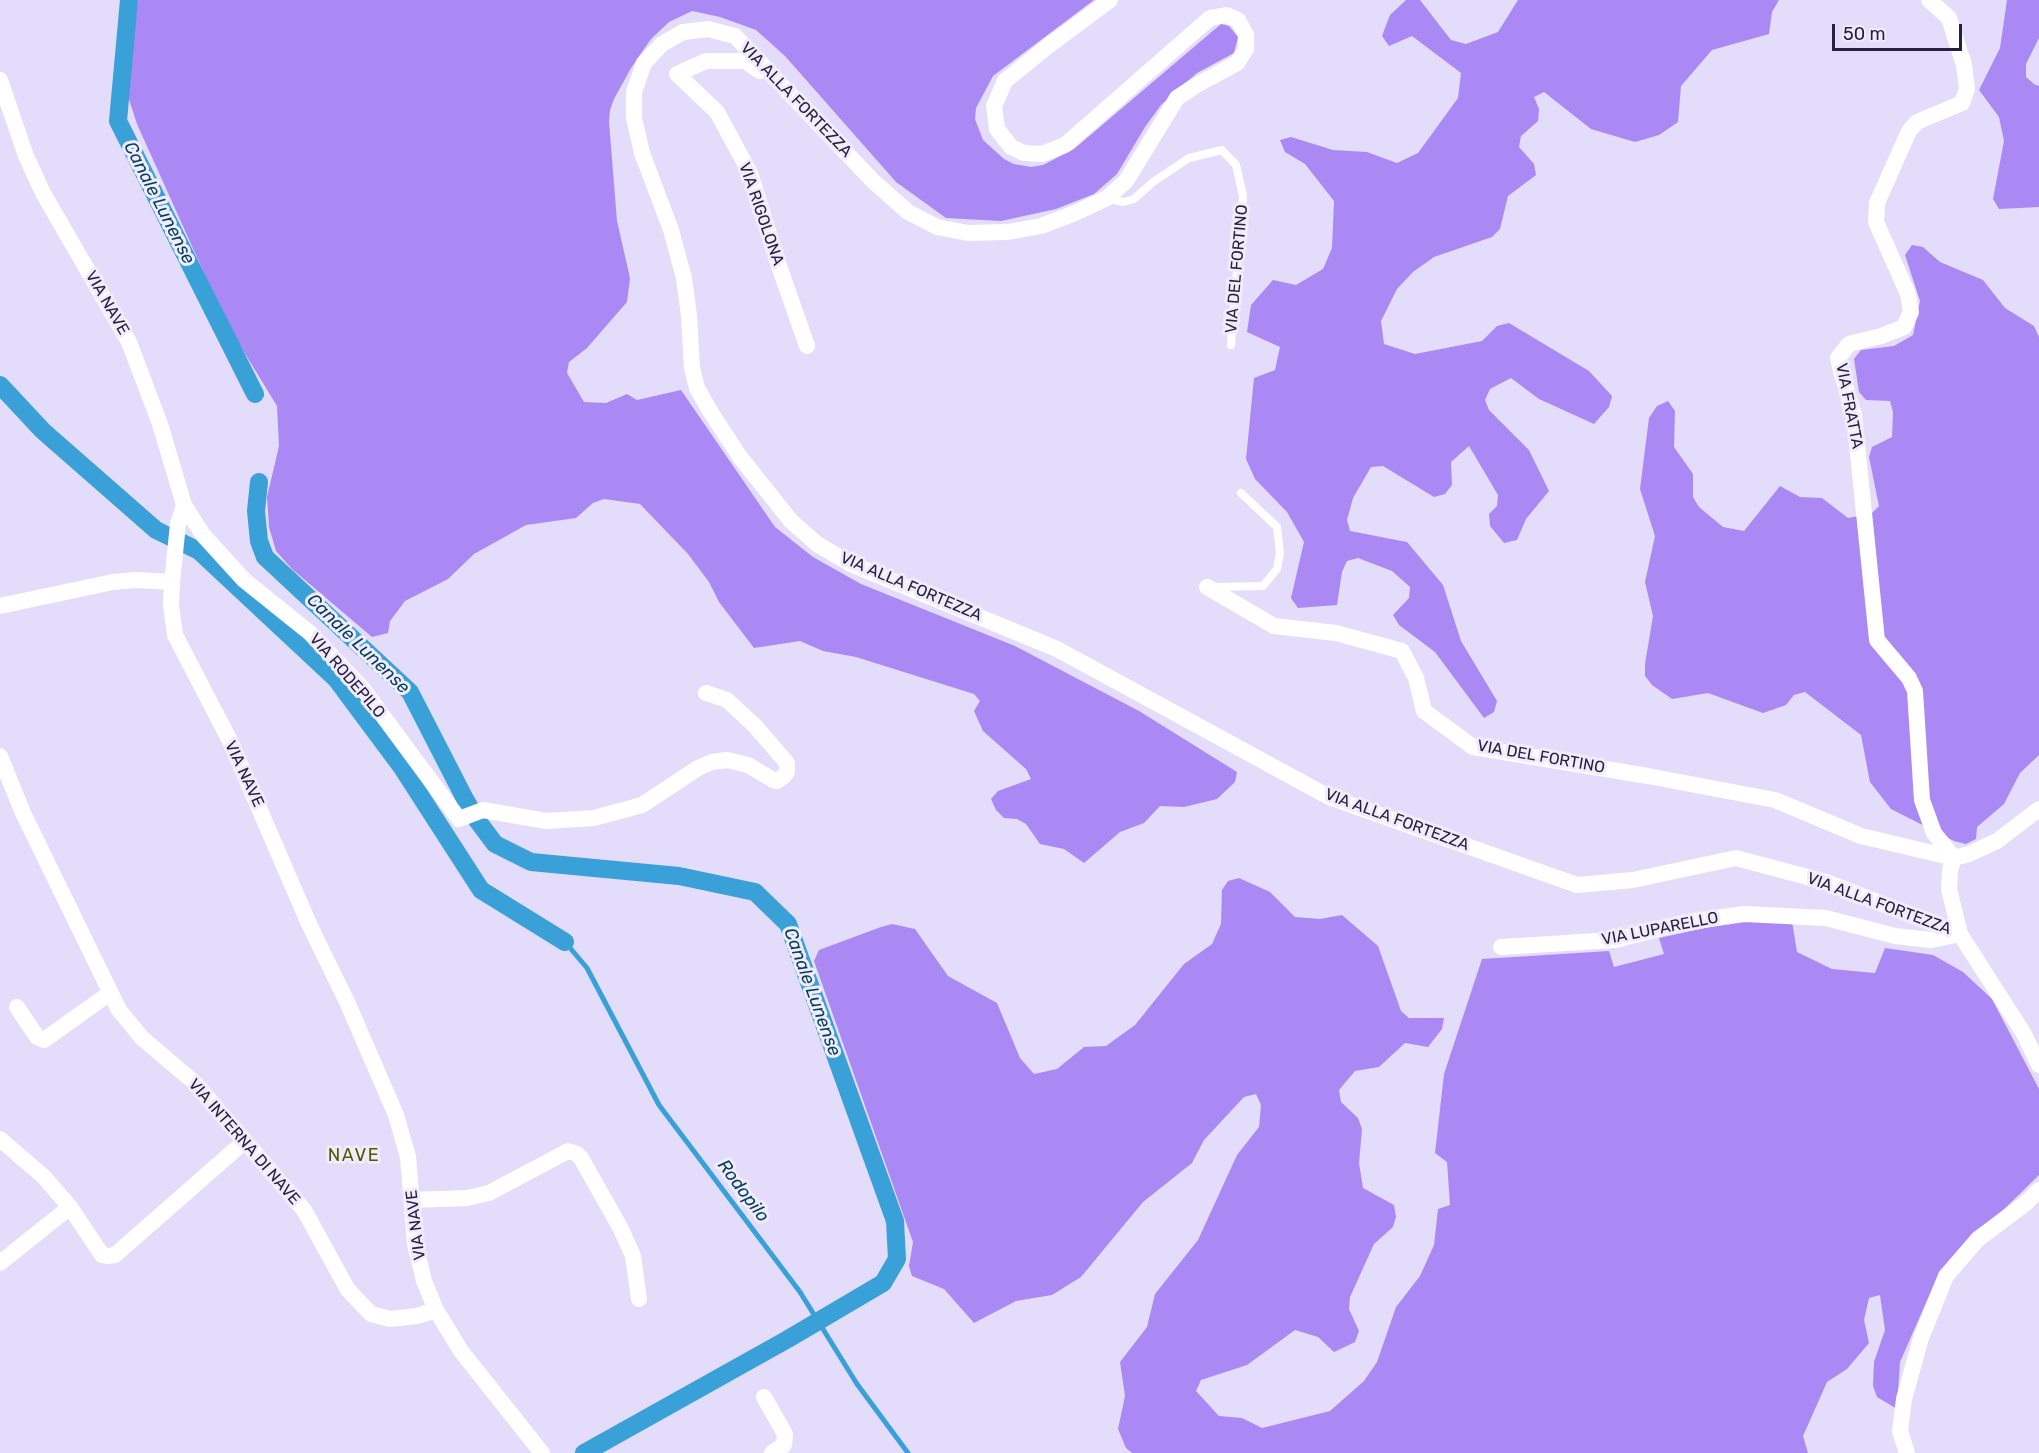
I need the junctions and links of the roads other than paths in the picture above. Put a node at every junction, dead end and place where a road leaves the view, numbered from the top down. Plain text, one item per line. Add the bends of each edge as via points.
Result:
1 (1110, 0) edge
2 (1929, 0) edge
3 (0, 80) edge
4 (783, 86) junction
5 (1107, 198) junction
6 (1231, 345) dead end
7 (807, 346) dead end
8 (1241, 493) dead end
9 (184, 505) junction
10 (172, 582) junction
11 (1207, 587) joint
12 (0, 606) edge
13 (706, 693) dead end
14 (0, 756) edge
15 (2039, 809) edge
16 (1954, 858) junction
17 (1960, 934) junction
18 (1501, 947) dead end
19 (110, 993) junction
20 (17, 1007) dead end
21 (2039, 1065) edge
22 (0, 1139) edge
23 (245, 1141) junction
24 (2039, 1190) edge
25 (412, 1200) junction
26 (70, 1207) junction
27 (0, 1263) edge
28 (639, 1299) dead end
29 (436, 1310) junction
30 (764, 1397) dead end
31 (542, 1453) edge
32 (772, 1453) edge
33 (1907, 1453) edge

1 - 5 street, VIA ALLA FORTEZZA via 1005,81 994,106 997,129 1011,147 1042,154 1065,145 1210,18 1226,15 1238,20 1246,35 1246,49 1237,63 1177,98 1126,181
2 - 16 street, VIA FRATTA via 1949,18 1964,64 1967,89 1962,104 1917,122 1909,131 1877,203 1876,222 1908,294 1911,312 1905,327 1849,344 1839,358 1854,415 1877,640 1915,691 1922,800 1935,833
3 - 9 street, VIA NAVE via 43,193 129,342 160,424
4 - 5 street, VIA ALLA FORTEZZA via 873,181 908,212 937,227 968,233 1008,232 1041,226
4 - 7 street, VIA RIGOLONA via 745,61 706,61 677,74 717,112 750,173
4 - 17 street, VIA ALLA FORTEZZA via 735,36 708,29 683,32 662,44 644,63 634,92 634,118 684,278 697,388 740,457 791,521 817,544 850,564 1057,649 1329,797 1577,885 1633,880 1736,858 1826,882
5 - 6 lane, VIA DEL FORTINO via 1123,202 1134,199 1189,158 1200,155 1222,150 1236,165 1243,196
8 - 11 lane, VIA DEL FORTINO via 1276,527 1280,552 1277,569 1263,586
9 - 10 street, VIA NAVE via 178,524
9 - 13 street, VIA RODEPILO via 202,535 244,580 310,633 363,689 459,819 476,813 546,821 594,818 642,805 698,768 727,760 748,765 773,780 784,777 787,763 755,726 727,700
10 - 12 street via 113,582
10 - 25 street, VIA NAVE via 175,635 230,741 396,1115 408,1157
11 - 16 street, VIA DEL FORTINO via 1274,626 1336,633 1402,651 1416,678 1424,711 1473,747 1775,800 1862,836
14 - 19 street, VIA INTERNA DI NAVE via 23,813
15 - 16 street via 1997,841
16 - 17 street via 1949,889
17 - 18 street, VIA LUPARELLO via 1931,940 1885,934 1826,918 1744,914 1682,922 1615,940
17 - 21 street via 2024,1034
19 - 20 street via 44,1040 37,1037
19 - 23 street, VIA INTERNA DI NAVE via 142,1038 195,1083
22 - 26 street via 44,1177
23 - 26 street via 115,1256 102,1255
23 - 29 street, VIA INTERNA DI NAVE via 304,1210 348,1290 371,1314 390,1319
24 - 33 street via 1978,1239 1946,1276 1921,1338 1904,1399 1900,1431
25 - 28 street via 467,1198 489,1192 568,1151 577,1154 633,1256
25 - 29 street, VIA NAVE via 415,1244
26 - 27 street
29 - 31 street, VIA NAVE via 461,1351
30 - 32 street via 785,1434 784,1445

